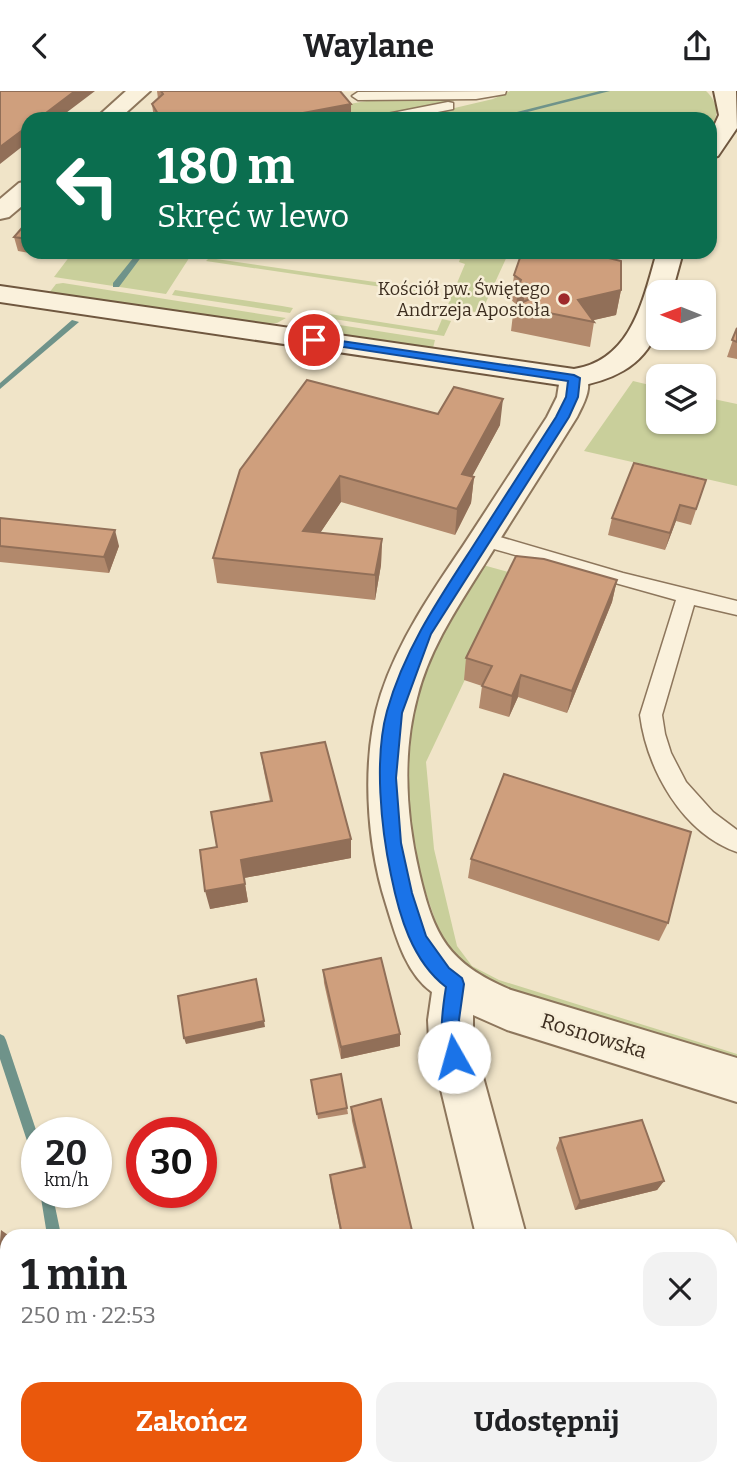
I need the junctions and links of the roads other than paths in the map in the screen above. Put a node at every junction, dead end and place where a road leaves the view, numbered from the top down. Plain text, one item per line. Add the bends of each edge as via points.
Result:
1 (139, 91) edge
2 (496, 92) edge
3 (358, 96) dead end
4 (732, 98) edge
5 (114, 112) edge
6 (435, 112) edge
7 (717, 141) edge
8 (21, 193) edge
9 (0, 212) edge
10 (668, 259) edge
11 (662, 280) edge
12 (0, 294) edge
13 (646, 322) edge
14 (574, 378) junction
15 (483, 540) junction
16 (687, 596) junction
17 (737, 608) edge
18 (737, 842) edge
19 (455, 984) junction
20 (737, 1080) edge
21 (499, 1229) edge

1 - 5 street
2 - 3 lane
2 - 6 lane
4 - 7 street via 730,122
8 - 9 street
10 - 11 street
12 - 14 street
13 - 14 street via 621,361 594,376
14 - 15 street via 572,397 562,417
15 - 16 lane
15 - 19 street via 436,611 414,655 394,713 389,753 389,822 403,893 419,940 436,967
16 - 17 lane
16 - 18 lane via 651,715 652,732 658,755 687,798
19 - 20 street, Rosnowska via 507,1009
19 - 21 street via 451,1040

